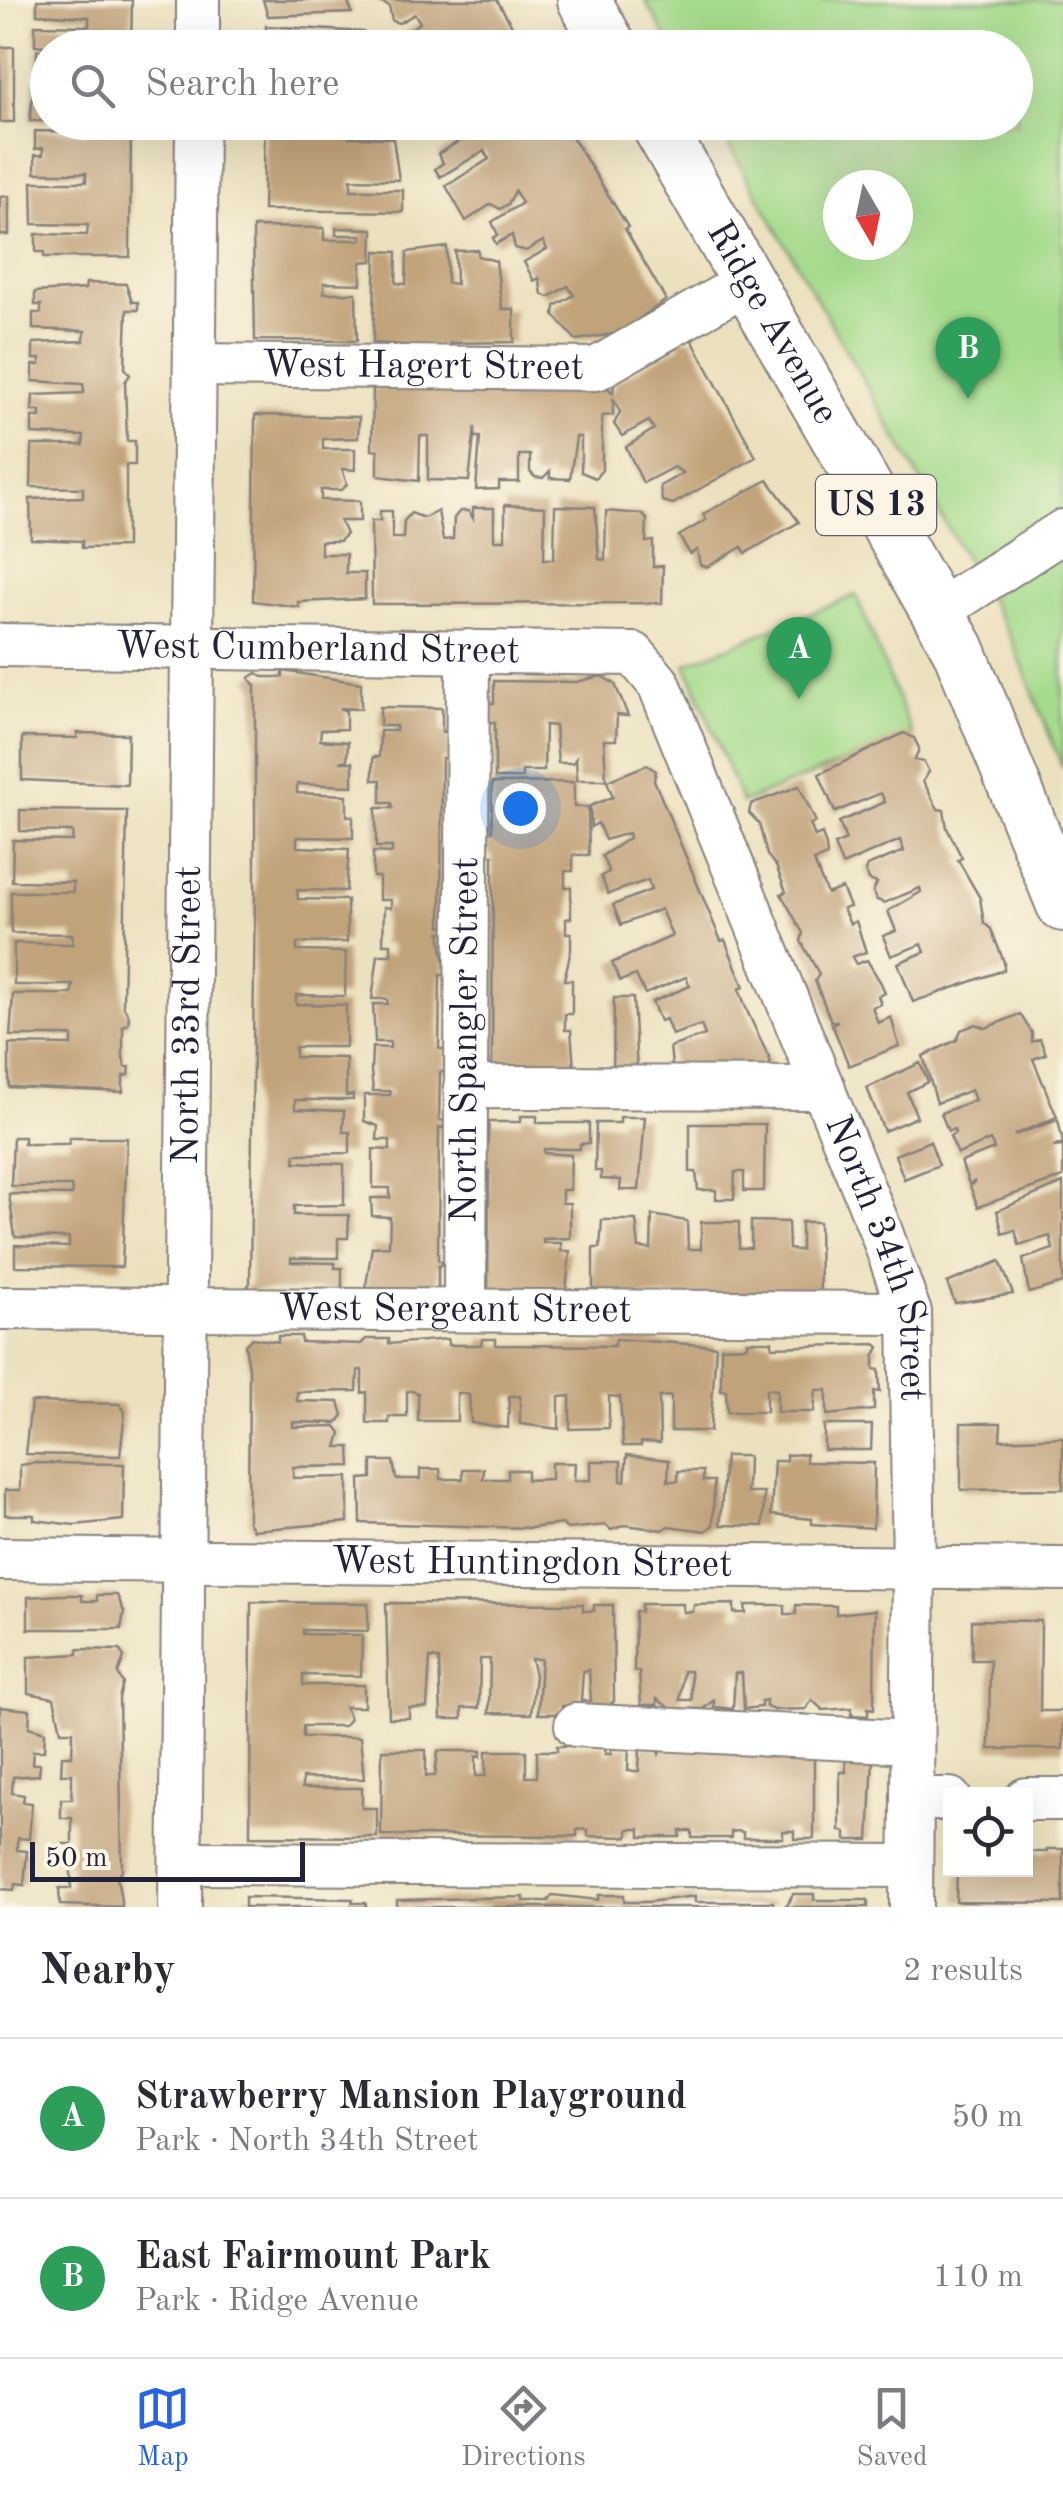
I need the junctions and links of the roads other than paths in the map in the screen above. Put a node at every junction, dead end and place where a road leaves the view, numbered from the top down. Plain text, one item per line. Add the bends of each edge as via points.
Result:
1 (198, 0) edge
2 (584, 0) edge
3 (198, 30) edge
4 (602, 30) edge
5 (197, 140) edge
6 (667, 140) edge
7 (749, 281) junction
8 (194, 365) junction
9 (1063, 531) edge
10 (938, 612) junction
11 (0, 644) edge
12 (192, 647) junction
13 (468, 651) junction
14 (634, 654) joint
15 (1063, 905) edge
16 (465, 1087) junction
17 (824, 1088) junction
18 (0, 1308) edge
19 (186, 1309) junction
20 (465, 1310) junction
21 (910, 1313) junction
22 (0, 1560) edge
23 (184, 1561) junction
24 (914, 1567) junction
25 (1063, 1569) edge
26 (576, 1725) dead end
27 (912, 1742) junction
28 (932, 1799) edge
29 (1063, 1799) edge
30 (1033, 1800) edge
31 (181, 1863) junction
32 (911, 1886) edge
33 (180, 1907) edge

1 - 3 street
2 - 4 main road
5 - 8 street, North 33rd Street
6 - 7 main road, Ridge Avenue / US 13
7 - 8 street, West Hagert Street via 596,370
7 - 10 main road, Ridge Avenue / US 13
8 - 12 street, North 33rd Street
9 - 10 street
10 - 15 main road, Ridge Avenue / US 13
11 - 12 street, West Cumberland Street
12 - 13 street, West Cumberland Street
12 - 19 street, North 33rd Street
13 - 14 street, West Cumberland Street
13 - 16 street, North Spangler Street
14 - 17 street, North 34th Street via 659,684
16 - 17 street
16 - 20 street, North Spangler Street
17 - 21 street, North 34th Street
18 - 19 street, West Sergeant Street
19 - 20 street, West Sergeant Street
19 - 23 street, North 33rd Street
20 - 21 street, West Sergeant Street
21 - 24 street, North 34th Street
22 - 23 street, West Huntingdon Street
23 - 24 street, West Huntingdon Street
23 - 31 street, North 33rd Street
24 - 25 street, West Huntingdon Street
24 - 27 street, North 34th Street
26 - 27 street
27 - 28 street, North 34th Street
28 - 32 street, North 34th Street
29 - 30 street
31 - 32 street
31 - 33 street, North 33rd Street

